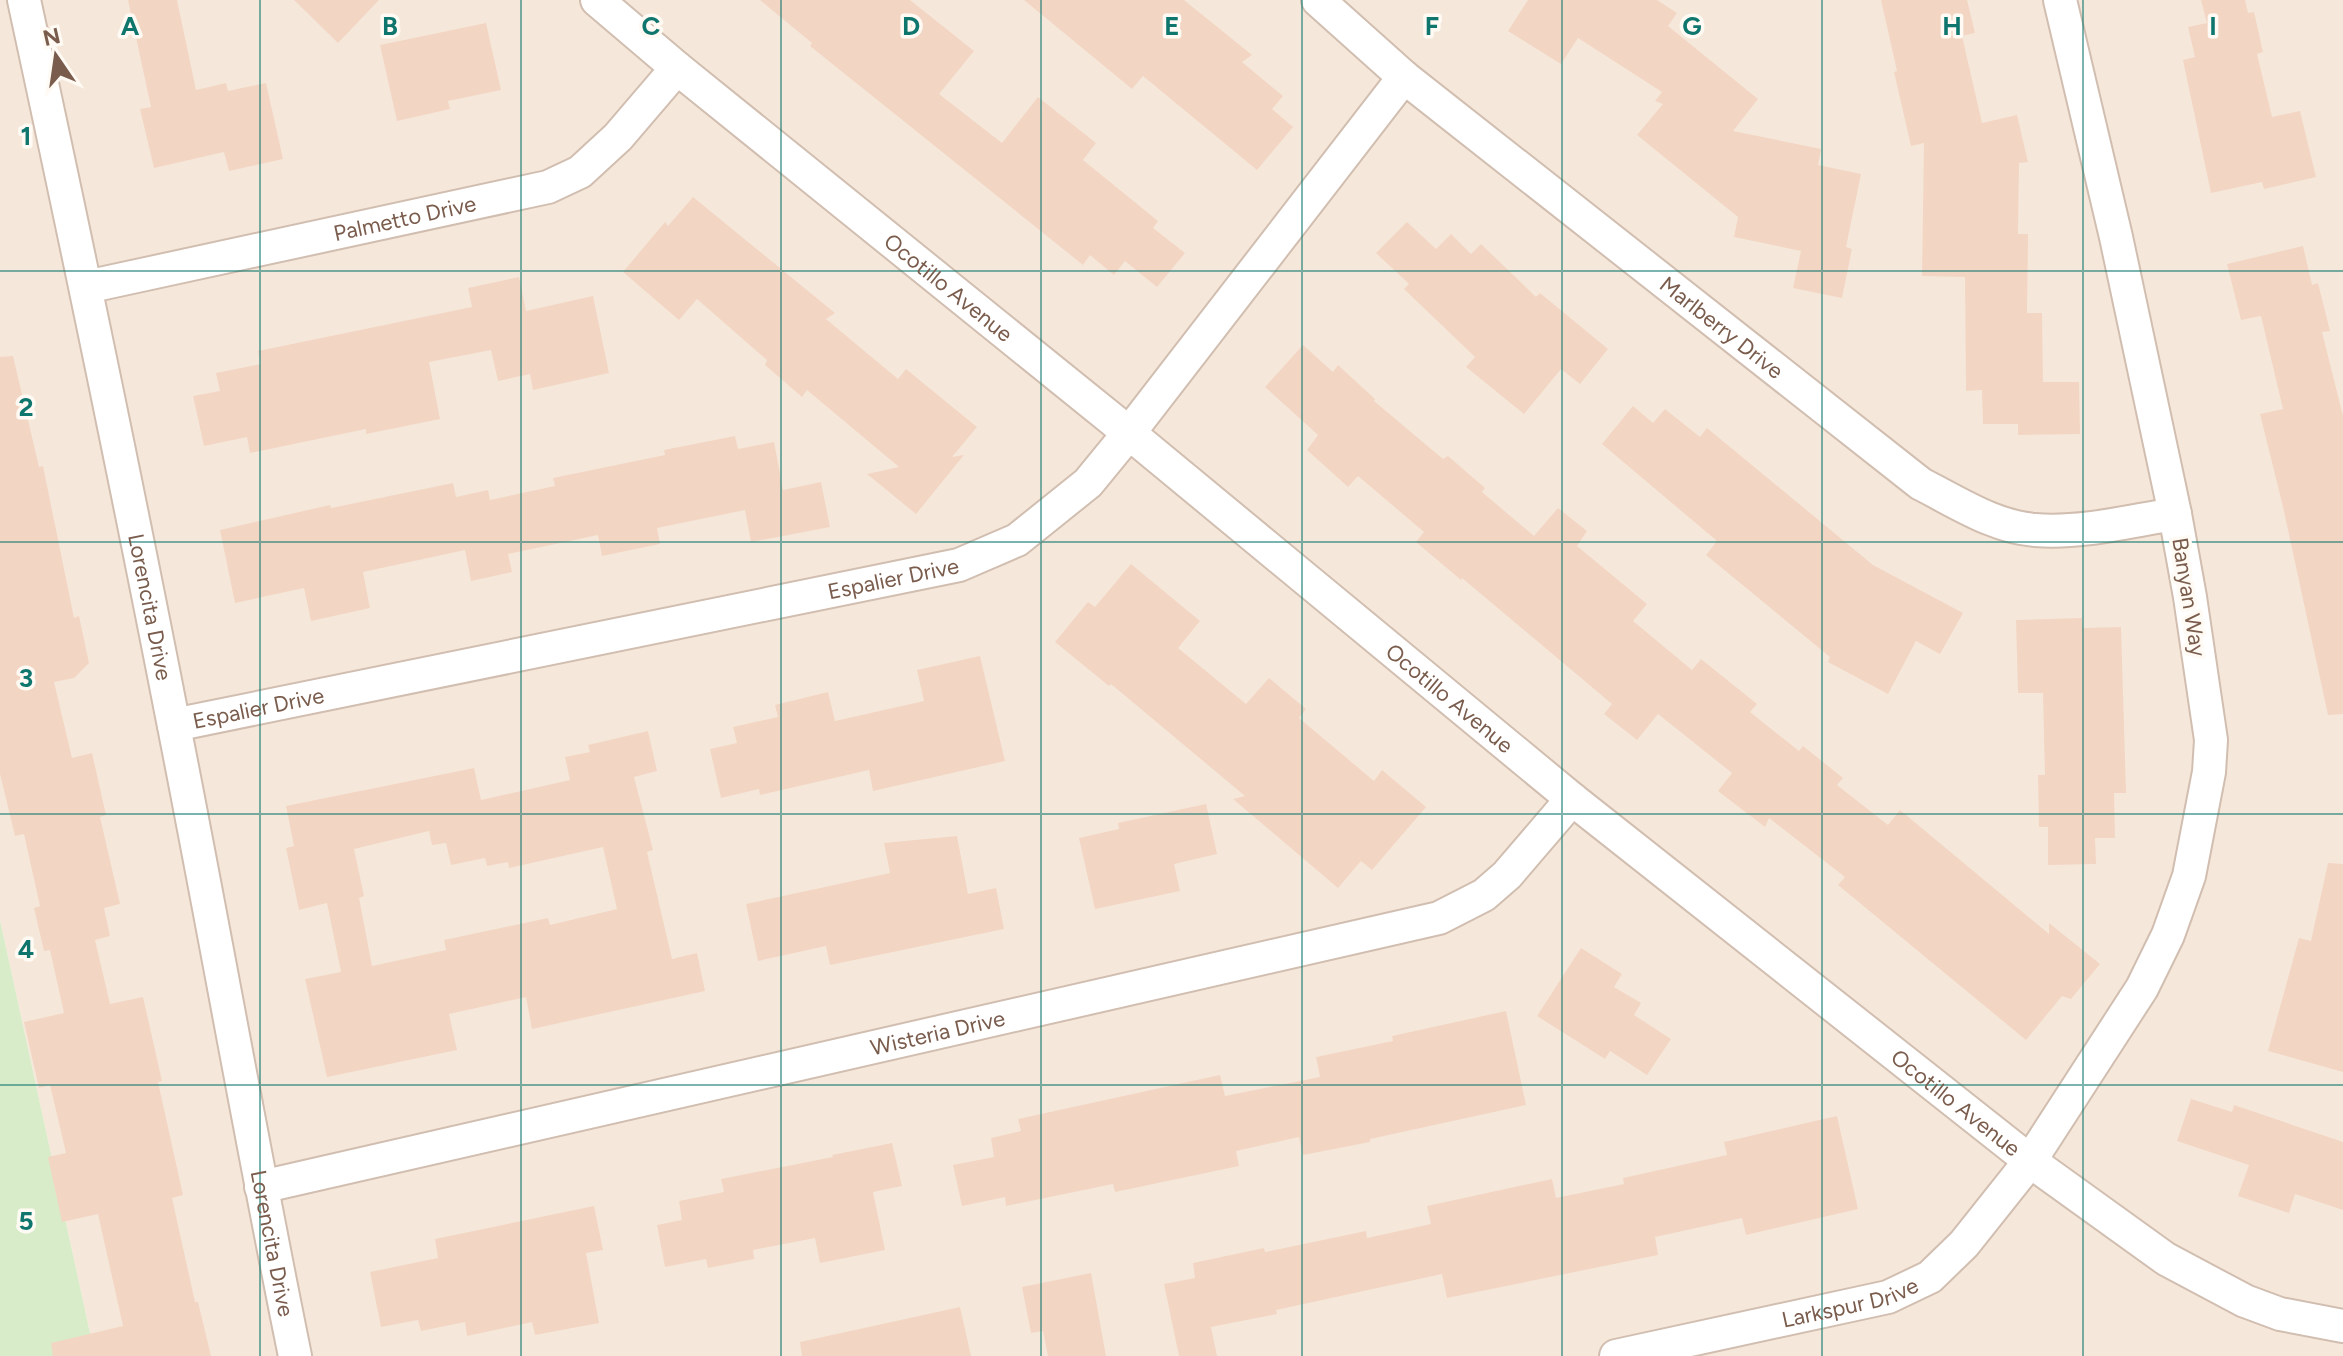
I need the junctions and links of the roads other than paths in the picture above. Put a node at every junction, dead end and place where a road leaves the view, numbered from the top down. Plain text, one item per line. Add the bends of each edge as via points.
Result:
1 (24, 0) edge
2 (597, 0) edge
3 (1318, 0) edge
4 (2060, 0) edge
5 (677, 68) junction
6 (1404, 77) junction
7 (86, 287) junction
8 (1129, 433) junction
9 (2175, 514) junction
10 (174, 725) junction
11 (1572, 799) junction
12 (2030, 1161) junction
13 (261, 1187) junction
14 (2343, 1326) edge
15 (295, 1356) edge
16 (1616, 1356) edge

1 - 7 street, Lorencita Drive
2 - 5 street, Ocotillo Avenue
3 - 6 street, Marlberry Drive
4 - 9 street, Banyan Way
5 - 7 street, Palmetto Drive via 618,137 580,172 548,187
5 - 8 street, Ocotillo Avenue
6 - 8 street, Espalier Drive
6 - 9 street, Marlberry Drive via 1921,484 1990,519 2033,530 2070,530
7 - 10 street, Lorencita Drive
8 - 10 street, Espalier Drive via 1088,483 1017,540 959,565
8 - 11 street, Ocotillo Avenue
9 - 12 street, Banyan Way via 2211,740 2189,876 2142,988
10 - 13 street, Lorencita Drive
11 - 12 street, Ocotillo Avenue
11 - 13 street, Wisteria Drive via 1507,875 1484,895 1439,918
12 - 14 street, Ocotillo Avenue via 2166,1259 2205,1280 2280,1314
12 - 16 street, Larkspur Drive via 1964,1244 1930,1277 1888,1297
13 - 15 street, Lorencita Drive

